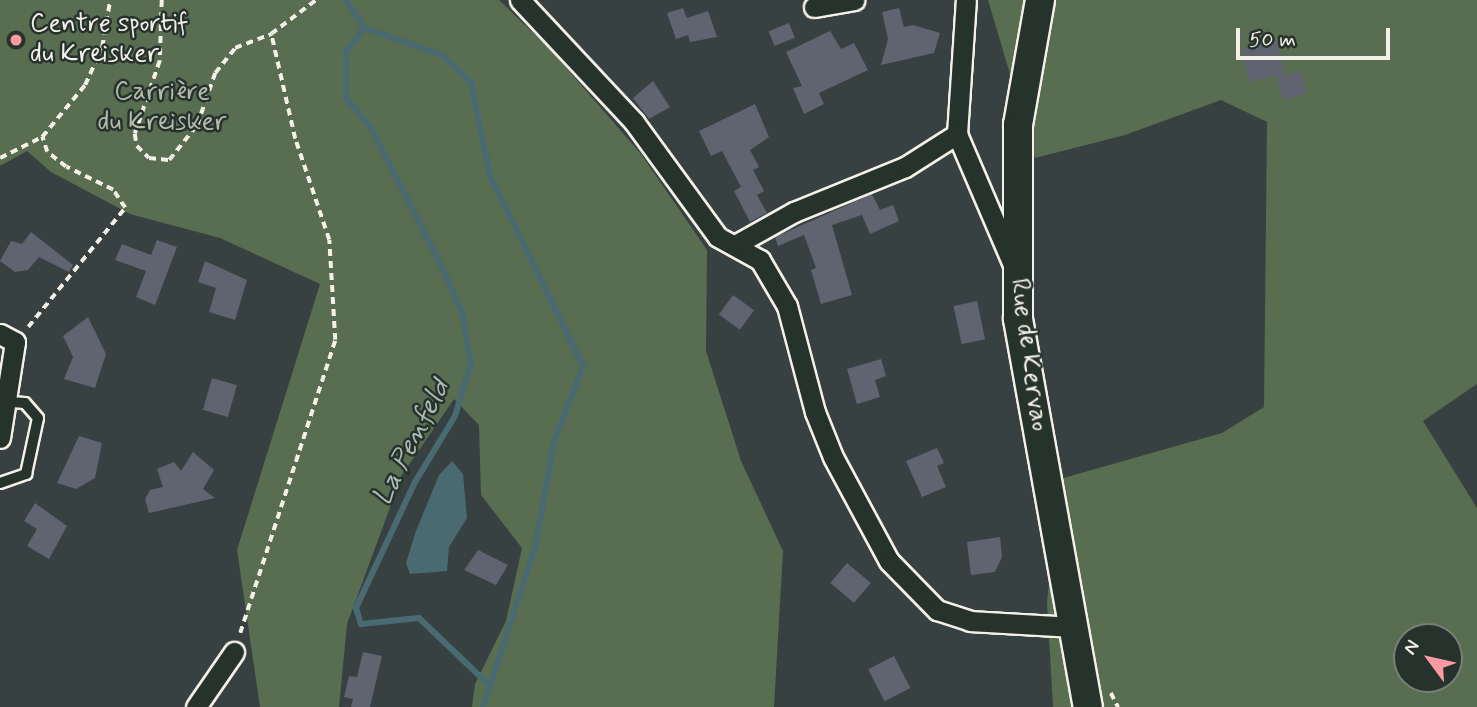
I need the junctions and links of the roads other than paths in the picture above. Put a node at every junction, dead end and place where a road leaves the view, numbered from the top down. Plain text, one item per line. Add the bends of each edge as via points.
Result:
1 (520, 0) edge
2 (855, 0) edge
3 (966, 0) edge
4 (1040, 0) edge
5 (814, 7) dead end
6 (957, 134) junction
7 (735, 245) junction
8 (1016, 272) junction
9 (7, 338) edge
10 (9, 402) junction
11 (0, 438) edge
12 (0, 483) edge
13 (1073, 626) junction
14 (234, 652) road end
15 (196, 707) edge
16 (1088, 707) edge

1 - 7 street via 634,122 718,237
2 - 5 street
3 - 6 street
4 - 8 main road, Rue de Kervao via 1018,125
6 - 7 street via 905,167 794,212
6 - 8 street
7 - 13 street via 760,260 787,306 815,412 833,457 889,561 937,610 970,621
8 - 13 main road, Rue de Kervao via 1018,319
9 - 10 street
10 - 11 street
10 - 12 lane via 25,402 38,418 26,474
13 - 16 main road, Rue de Kervao
14 - 15 street

